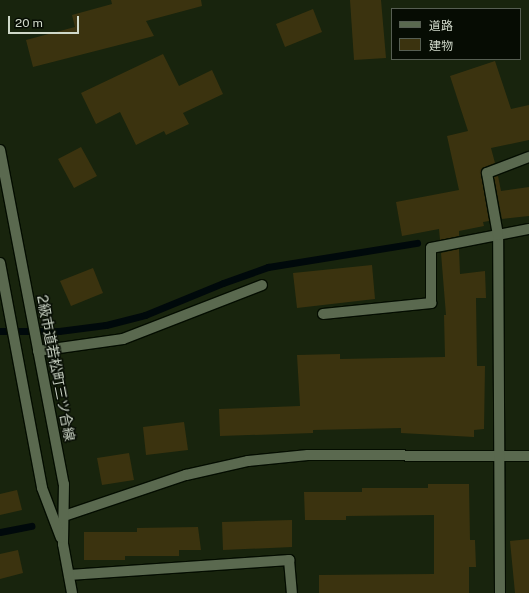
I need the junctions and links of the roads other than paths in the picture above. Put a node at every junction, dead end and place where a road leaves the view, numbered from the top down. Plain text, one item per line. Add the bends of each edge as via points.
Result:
1 (0, 150) edge
2 (529, 157) edge
3 (529, 229) edge
4 (498, 235) junction
5 (0, 264) edge
6 (262, 285) dead end
7 (323, 314) dead end
8 (38, 351) junction
9 (499, 456) junction
10 (529, 456) edge
11 (64, 516) junction
12 (63, 544) junction
13 (69, 575) junction
14 (72, 593) edge
15 (292, 593) edge
16 (500, 593) edge

1 - 8 street, 2級市道若松町三ツ合線
2 - 4 street via 486,173
3 - 4 street
4 - 7 street via 431,248 431,303
4 - 9 street
5 - 12 street via 42,488
6 - 8 street via 123,339
8 - 11 street, 2級市道若松町三ツ合線 via 64,484
9 - 10 street
9 - 11 street via 308,454 248,461 186,475
9 - 16 street
11 - 12 street, 2級市道若松町三ツ合線
12 - 13 street, 2級市道若松町三ツ合線
13 - 14 street, 2級市道若松町三ツ合線
13 - 15 street via 289,560

